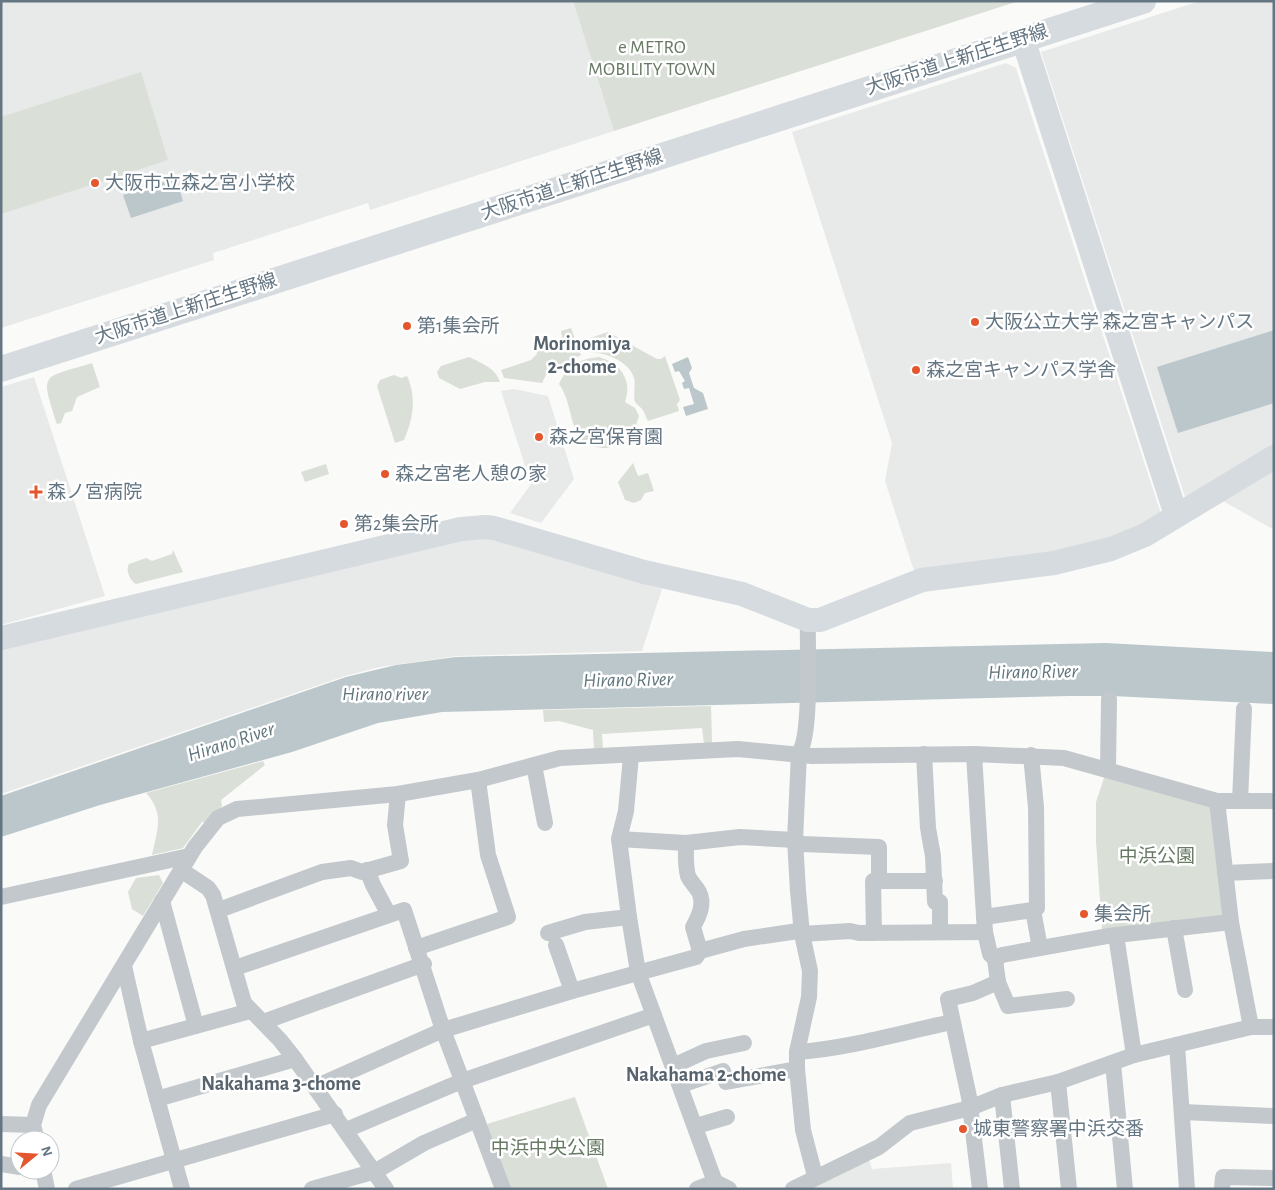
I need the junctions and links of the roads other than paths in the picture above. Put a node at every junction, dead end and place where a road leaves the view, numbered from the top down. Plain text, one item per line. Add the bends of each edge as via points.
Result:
1 (1083, 1) edge
2 (1143, 1) edge
3 (1023, 39) junction
4 (1, 350) edge
5 (1, 370) edge
6 (1274, 457) edge
7 (1176, 515) junction
8 (808, 620) junction
9 (1, 638) edge
10 (1110, 699) dead end
11 (1244, 709) dead end
12 (799, 753) junction
13 (924, 754) junction
14 (974, 754) junction
15 (1031, 755) junction
16 (631, 756) junction
17 (534, 765) junction
18 (1108, 770) junction
19 (478, 780) junction
20 (398, 794) junction
21 (1217, 801) junction
22 (1240, 801) junction
23 (1274, 801) edge
24 (545, 823) dead end
25 (619, 839) junction
26 (795, 840) junction
27 (686, 843) junction
28 (185, 863) junction
29 (367, 870) junction
30 (1274, 871) edge
31 (1225, 873) junction
32 (879, 880) junction
33 (935, 880) junction
34 (1, 897) edge
35 (162, 901) junction
36 (219, 910) junction
37 (1033, 910) junction
38 (388, 914) junction
39 (628, 917) junction
40 (1231, 922) junction
41 (984, 925) junction
42 (1174, 928) junction
43 (940, 932) junction
44 (874, 933) junction
45 (802, 934) junction
46 (1116, 935) junction
47 (416, 948) junction
48 (1040, 948) junction
49 (700, 951) junction
50 (995, 959) junction
51 (424, 964) junction
52 (124, 966) junction
53 (235, 968) junction
54 (638, 972) junction
55 (998, 982) junction
56 (1185, 990) dead end
57 (572, 991) junction
58 (1067, 999) dead end
59 (250, 1011) junction
60 (654, 1015) junction
61 (263, 1022) junction
62 (952, 1022) junction
63 (196, 1026) junction
64 (1251, 1027) junction
65 (1274, 1027) edge
66 (443, 1030) junction
67 (142, 1041) junction
68 (744, 1043) dead end
69 (1177, 1045) junction
70 (797, 1052) junction
71 (1134, 1055) junction
72 (295, 1059) junction
73 (1113, 1063) junction
74 (674, 1066) junction
75 (797, 1069) junction
76 (462, 1081) junction
77 (1058, 1082) junction
78 (681, 1085) junction
79 (316, 1087) junction
80 (1002, 1095) junction
81 (157, 1099) junction
82 (970, 1108) junction
83 (1183, 1112) junction
84 (335, 1114) junction
85 (1274, 1116) edge
86 (727, 1117) dead end
87 (477, 1120) junction
88 (1, 1124) edge
89 (696, 1126) junction
90 (24, 1130) edge
91 (35, 1130) edge
92 (346, 1130) junction
93 (175, 1161) junction
94 (376, 1172) junction
95 (815, 1176) junction
96 (1274, 1178) edge
97 (722, 1185) edge
98 (76, 1189) edge
99 (182, 1189) edge
100 (312, 1189) edge
101 (386, 1189) edge
102 (503, 1189) edge
103 (697, 1189) edge
104 (793, 1189) edge
105 (980, 1189) edge
106 (1012, 1189) edge
107 (1069, 1189) edge
108 (1126, 1189) edge
109 (1187, 1189) edge
110 (1222, 1189) edge

1 - 4 main road, 大阪市道上新庄生野線
2 - 3 main road, 大阪市道上新庄生野線
3 - 5 main road, 大阪市道上新庄生野線
3 - 7 street
6 - 7 street
7 - 8 street via 1145,535 1105,551 1054,563 922,580 831,616
8 - 9 street via 742,594 644,572 510,532 478,527
8 - 12 street via 807,705 804,747
10 - 18 street
11 - 22 street
12 - 13 street via 812,756
12 - 16 street via 738,749
12 - 26 street
13 - 14 street
13 - 33 street
14 - 15 street
14 - 41 street
15 - 18 street via 1064,758
15 - 37 street via 1037,852 1037,908
16 - 17 street via 560,758
16 - 25 street via 626,810
17 - 19 street
17 - 24 street
18 - 21 street
19 - 20 street
19 - 47 street via 488,855 508,917
20 - 28 street via 237,809 218,818
20 - 29 street via 395,825 401,861
21 - 22 street
21 - 31 street
22 - 23 street
25 - 27 street
25 - 39 street
26 - 27 street via 740,837
26 - 32 street via 802,844 879,847
26 - 45 street
27 - 49 street via 688,874 701,900 701,912 694,927
28 - 34 street
28 - 35 street
28 - 36 street via 208,888
29 - 36 street via 362,872 351,868 322,872
29 - 38 street
30 - 31 street
31 - 40 street
32 - 33 street
32 - 44 street via 873,881
33 - 43 street via 935,902 940,902
35 - 52 street
35 - 63 street
36 - 53 street
37 - 41 street
37 - 48 street
38 - 47 street via 404,910
38 - 53 street
39 - 54 street
39 - 57 street via 585,922 552,939
40 - 42 street
40 - 64 street
41 - 43 street
41 - 50 street via 990,954
42 - 46 street
42 - 56 street
43 - 44 street
44 - 45 street
45 - 49 street via 798,931 744,939
45 - 70 street via 810,972 809,997
46 - 48 street
46 - 71 street
47 - 51 street
48 - 50 street via 1002,954
49 - 54 street via 696,957
50 - 55 street
51 - 61 street
51 - 66 street
52 - 67 street
52 - 91 street via 39,1105
53 - 59 street via 244,1003
54 - 57 street
54 - 60 street
55 - 58 street via 1008,1006
55 - 62 street via 948,999
57 - 66 street
59 - 61 street
59 - 63 street
60 - 74 street
60 - 76 street
61 - 72 street
62 - 70 street via 857,1044
62 - 82 street
63 - 67 street
64 - 65 street
64 - 69 street
66 - 76 street
66 - 79 street
67 - 81 street
68 - 74 street via 706,1051
69 - 71 street
69 - 83 street
70 - 75 street
71 - 73 street
72 - 79 street
72 - 81 street
73 - 77 street
73 - 108 street
74 - 78 street
75 - 78 street via 726,1082 723,1071
75 - 95 street via 803,1130
76 - 87 street
76 - 92 street
77 - 80 street
77 - 107 street
78 - 89 street
79 - 84 street
80 - 82 street
80 - 106 street
81 - 93 street
82 - 95 street via 910,1123 879,1147
82 - 105 street
83 - 85 street
83 - 109 street
84 - 92 street
84 - 93 street
86 - 89 street
87 - 94 street via 424,1143
87 - 102 street
88 - 90 street
89 - 97 street
92 - 94 street
93 - 98 street
93 - 99 street
94 - 100 street
94 - 101 street
95 - 104 street
96 - 110 street via 1222,1177
97 - 103 street

